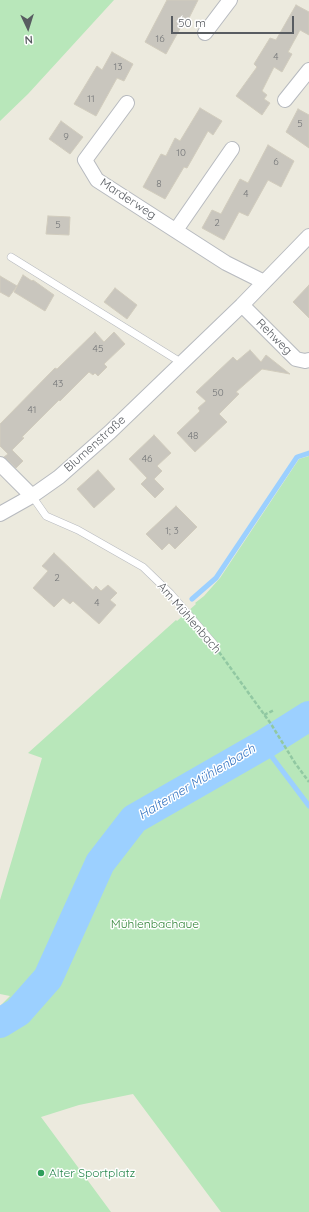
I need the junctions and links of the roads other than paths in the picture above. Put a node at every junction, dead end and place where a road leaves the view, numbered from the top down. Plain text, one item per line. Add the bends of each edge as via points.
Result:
1 (230, 0) edge
2 (205, 33) dead end
3 (309, 70) edge
4 (286, 100) dead end
5 (127, 103) dead end
6 (232, 149) dead end
7 (176, 230) junction
8 (309, 236) edge
9 (11, 257) dead end
10 (264, 282) junction
11 (242, 305) junction
12 (309, 360) edge
13 (182, 363) junction
14 (0, 464) edge
15 (32, 496) junction
16 (0, 514) edge
17 (214, 644) road end

1 - 2 street
3 - 4 street
5 - 7 street, Marderweg via 85,160 97,180
6 - 7 street
7 - 10 street, Marderweg via 226,263
8 - 10 street, Blumenstraße
9 - 13 lane
10 - 11 street, Blumenstraße
11 - 12 street, Rehweg via 296,359
11 - 13 street, Blumenstraße
13 - 15 street, Blumenstraße via 110,432 59,477
14 - 15 street
15 - 16 street, Blumenstraße
15 - 17 lane, Am Mühlenbach via 46,516 78,530 143,567 171,594

